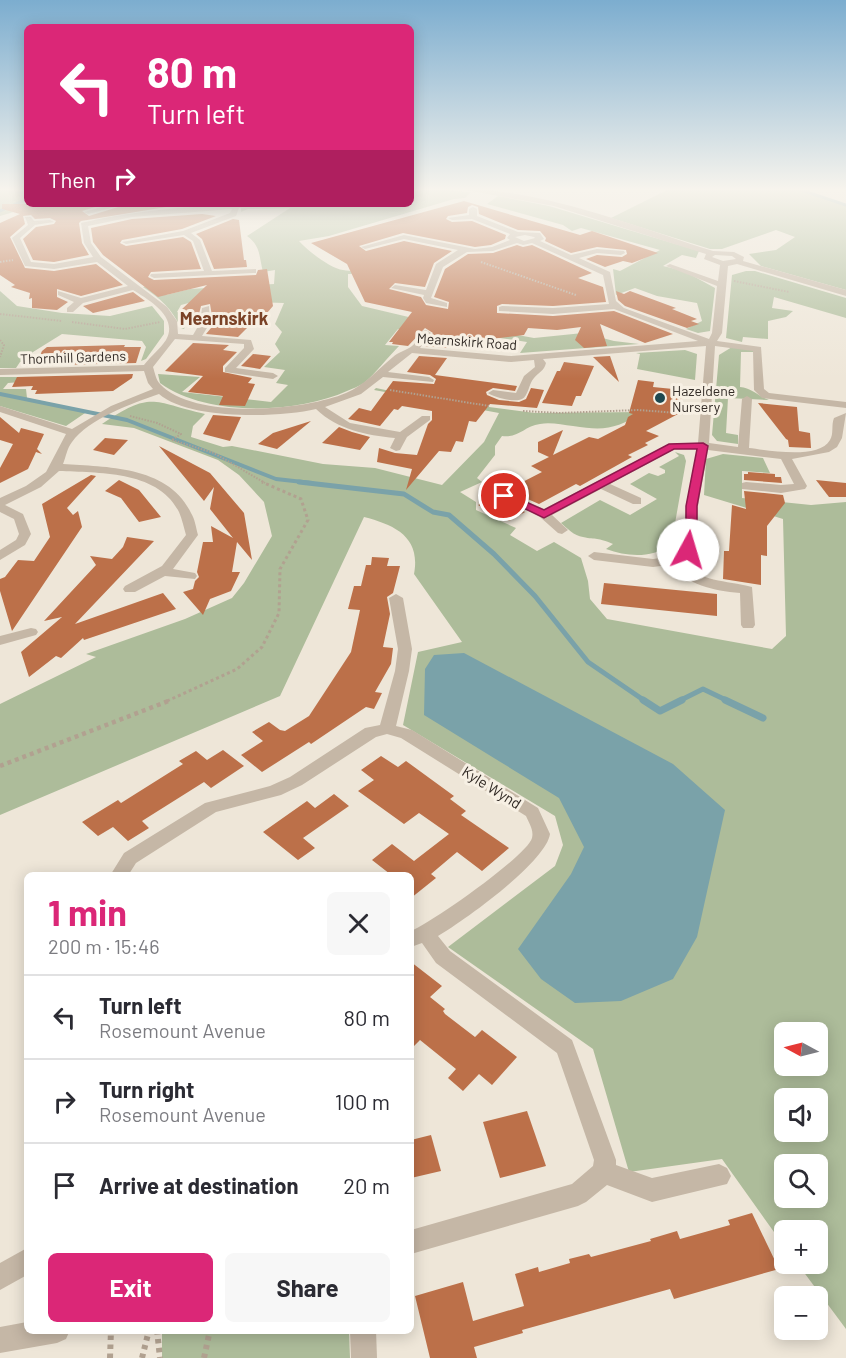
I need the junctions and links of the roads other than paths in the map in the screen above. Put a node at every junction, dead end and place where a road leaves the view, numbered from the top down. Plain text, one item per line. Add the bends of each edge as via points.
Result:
1 (23, 252) edge
2 (94, 252) edge
3 (201, 252) edge
4 (460, 252) edge
5 (560, 252) edge
6 (583, 252) edge
7 (618, 252) edge
8 (621, 253) dead end
9 (712, 253) joint
10 (571, 257) junction
11 (98, 259) junction
12 (738, 262) junction
13 (724, 263) junction
14 (669, 266) dead end
15 (254, 271) dead end
16 (209, 273) junction
17 (154, 276) dead end
18 (721, 282) junction
19 (134, 287) junction
20 (395, 288) dead end
21 (430, 292) junction
22 (62, 293) dead end
23 (846, 293) edge
24 (80, 302) junction
25 (613, 303) junction
26 (444, 305) dead end
27 (206, 308) dead end
28 (501, 309) dead end
29 (70, 310) dead end
30 (251, 332) dead end
31 (426, 333) dead end
32 (172, 336) junction
33 (196, 337) junction
34 (242, 341) junction
35 (711, 343) junction
36 (415, 349) junction
37 (537, 357) junction
38 (147, 368) junction
39 (0, 372) edge
40 (382, 374) junction
41 (273, 376) dead end
42 (429, 380) dead end
43 (158, 391) junction
44 (493, 393) dead end
45 (747, 399) dead end
46 (846, 405) edge
47 (318, 406) junction
48 (0, 409) edge
49 (846, 416) edge
50 (426, 418) dead end
51 (74, 433) junction
52 (402, 435) junction
53 (703, 446) junction
54 (396, 448) dead end
55 (743, 451) junction
56 (785, 456) junction
57 (56, 467) junction
58 (602, 485) junction
59 (746, 486) dead end
60 (504, 496) dead end
61 (637, 501) dead end
62 (0, 505) edge
63 (544, 514) junction
64 (562, 530) dead end
65 (0, 556) edge
66 (594, 556) dead end
67 (671, 561) junction
68 (165, 572) junction
69 (190, 576) dead end
70 (130, 589) dead end
71 (396, 598) dead end
72 (748, 625) dead end
73 (31, 632) dead end
74 (0, 641) edge
75 (387, 729) junction
76 (121, 872) edge
77 (418, 937) edge
78 (604, 1172) junction
79 (719, 1176) dead end
80 (414, 1241) edge
81 (24, 1262) edge
82 (0, 1278) edge
83 (34, 1334) edge
84 (363, 1334) edge
85 (0, 1340) edge
86 (364, 1358) edge

1 - 11 street via 37,272
2 - 11 street
3 - 16 street
4 - 21 street via 439,266
5 - 10 street
6 - 10 street
7 - 8 street
9 - 12 street via 734,254 741,257
9 - 13 street via 707,255 709,259
10 - 25 street via 607,274
11 - 19 street
12 - 13 street
12 - 23 street
13 - 18 street
14 - 18 street via 683,268 709,282
15 - 16 street
16 - 17 street
18 - 35 street via 717,333
19 - 24 street
19 - 32 street via 163,306 172,318
20 - 21 street
21 - 26 street via 429,302
22 - 24 street
24 - 29 street
25 - 28 street
25 - 35 street via 629,314
27 - 33 street via 205,323
30 - 34 street
31 - 36 street
32 - 33 street
32 - 38 street
33 - 34 street
34 - 41 street via 248,342 249,349 228,370
35 - 37 street, Mearnskirk Road
35 - 46 street via 758,349 759,390 766,396
35 - 53 street
36 - 37 street, Mearnskirk Road via 503,359
36 - 40 street, Mearnskirk Road via 402,354
37 - 44 street, Mearnskirk Road via 540,368 528,378 519,397
38 - 39 street, Thornhill Gardens
38 - 43 street via 147,377
40 - 42 street
40 - 47 street, Mearnskirk Road via 357,392
43 - 47 street, Mearnskirk Road via 174,399 223,410 266,412
43 - 51 street via 109,411
45 - 55 street
47 - 52 street via 335,421 348,426
48 - 51 street
49 - 56 street via 838,420 833,445 818,452
50 - 52 street
51 - 57 street via 60,451
52 - 54 street
53 - 55 street
53 - 58 street via 673,446
53 - 67 street via 692,506 692,540 688,550
55 - 56 street
56 - 59 street via 801,486
57 - 62 street via 37,484
57 - 68 street via 140,476 172,494 182,505 192,535
58 - 61 street
58 - 63 street
60 - 63 street
62 - 65 street via 19,517 25,534 21,542
63 - 64 street
66 - 67 street via 634,562
67 - 72 street via 692,579 747,590
68 - 69 street
68 - 70 street
71 - 75 street via 405,649
73 - 74 street
75 - 76 street via 371,732 275,791 211,807 130,858
75 - 77 street, Kyle Wynd via 406,734 532,812 542,830 536,848 483,894
77 - 78 street, Kyle Wynd via 565,1047 605,1160
78 - 79 street via 652,1190
78 - 80 street via 578,1194
81 - 82 street
83 - 85 street
84 - 86 street

